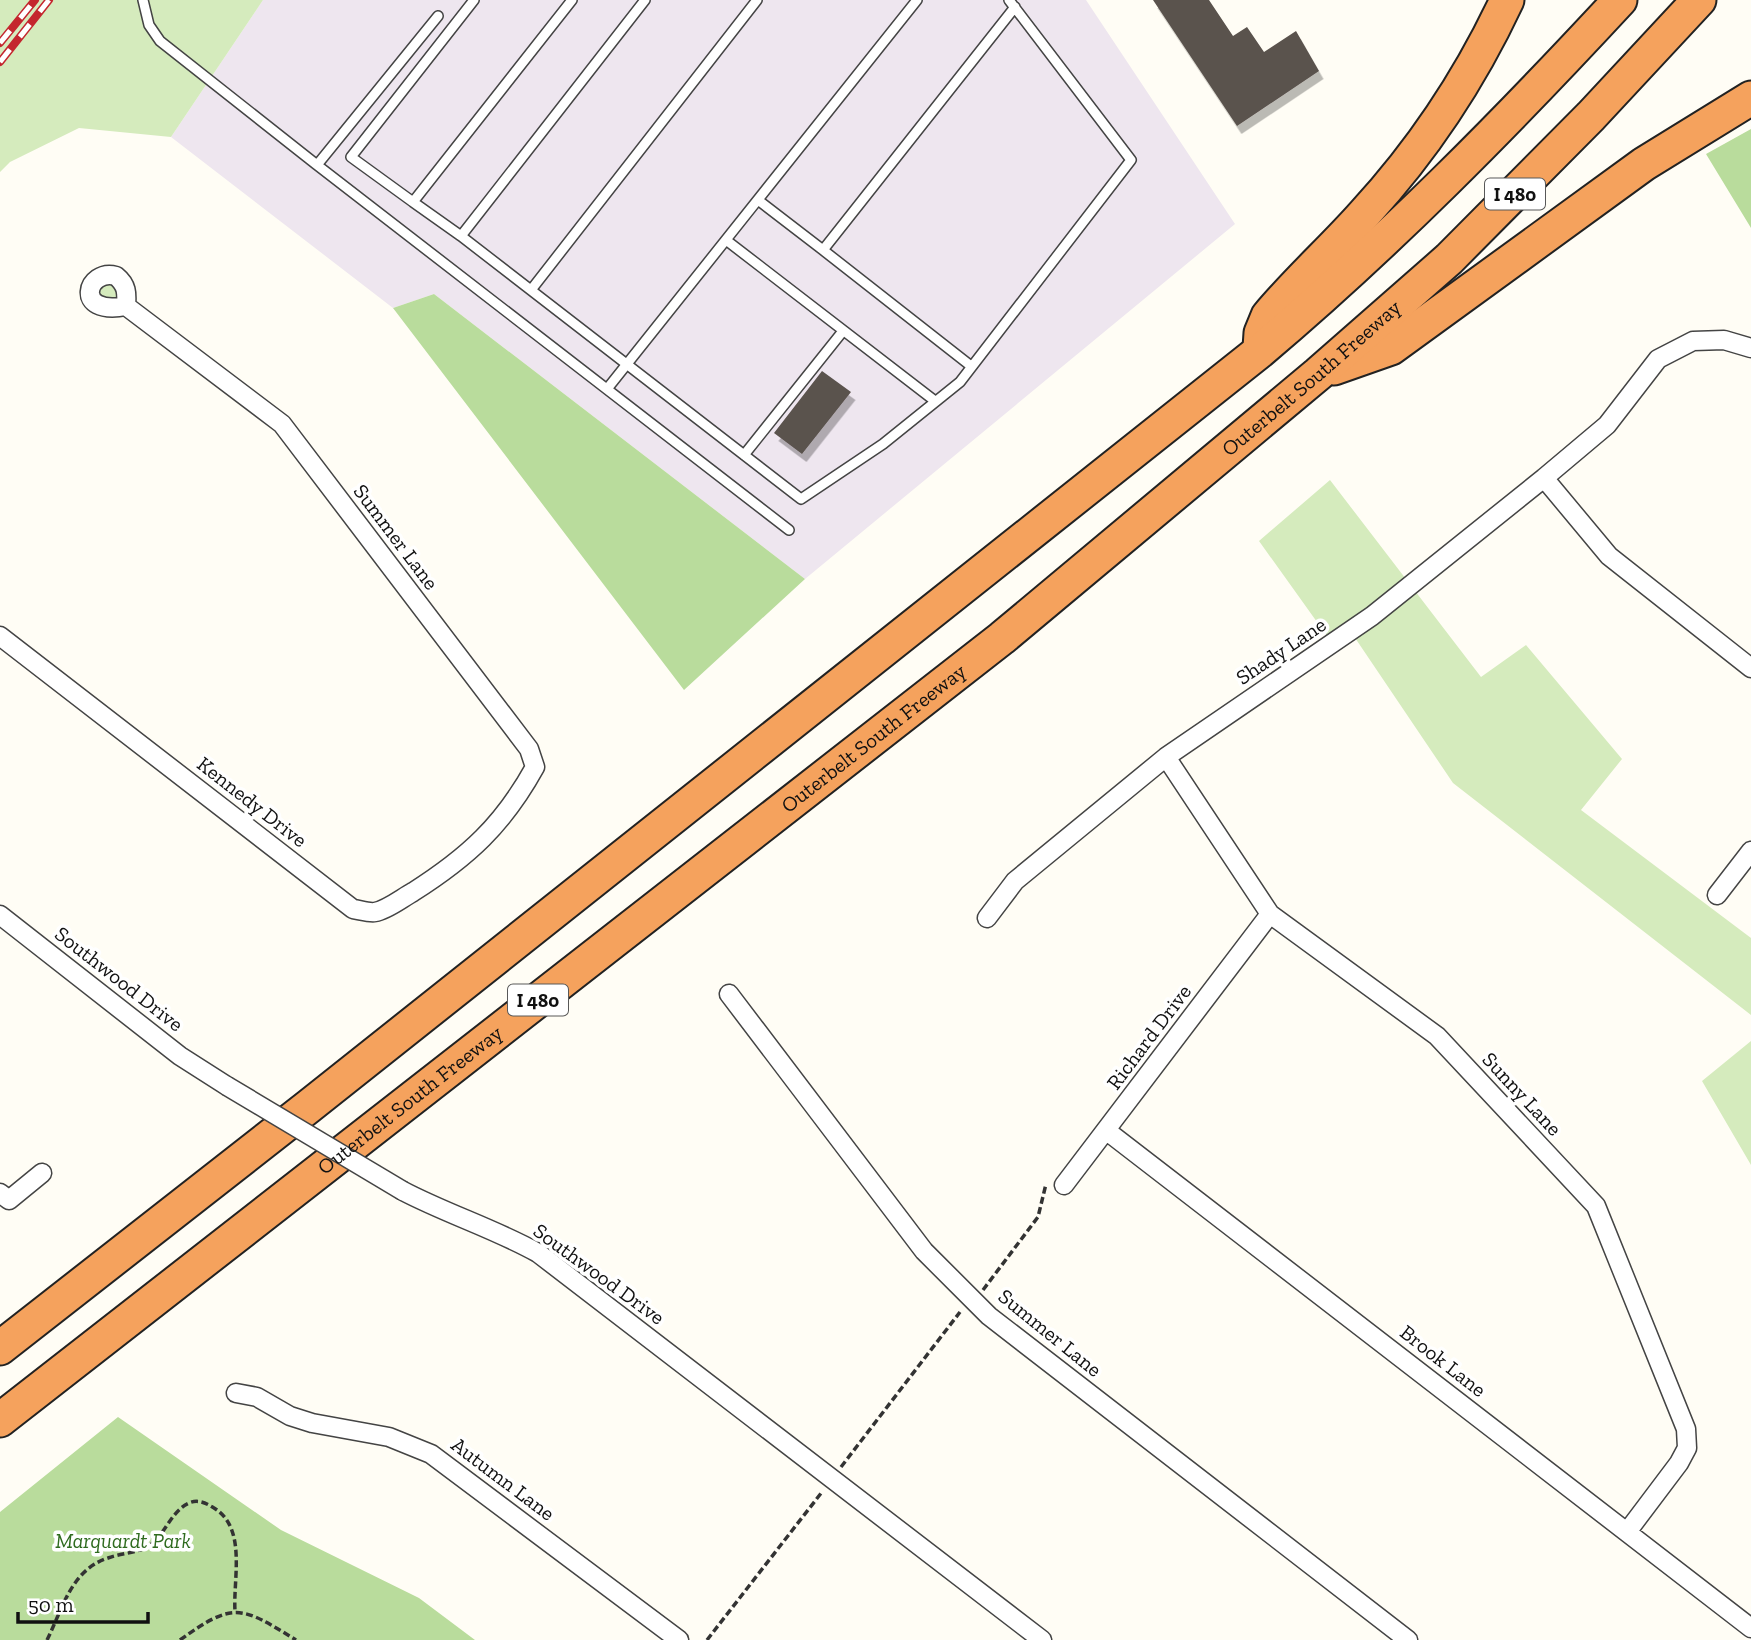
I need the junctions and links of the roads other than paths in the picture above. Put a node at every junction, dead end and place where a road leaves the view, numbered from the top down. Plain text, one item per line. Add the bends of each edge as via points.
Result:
1 (143, 0) edge
2 (474, 0) edge
3 (572, 0) edge
4 (645, 0) edge
5 (757, 0) edge
6 (918, 0) edge
7 (1507, 0) edge
8 (1620, 0) edge
9 (1699, 0) edge
10 (1012, 4) edge
11 (438, 16) dead end
12 (1751, 97) edge
13 (317, 165) junction
14 (758, 200) junction
15 (413, 202) junction
16 (461, 236) junction
17 (726, 240) junction
18 (823, 250) junction
19 (531, 290) junction
20 (125, 306) dead end
21 (843, 331) junction
22 (1751, 348) edge
23 (1260, 351) junction
24 (627, 365) junction
25 (971, 366) junction
26 (1318, 374) junction
27 (607, 390) junction
28 (935, 401) junction
29 (744, 455) junction
30 (1544, 478) junction
31 (789, 530) dead end
32 (0, 636) edge
33 (1751, 668) edge
34 (1166, 757) junction
35 (485, 838) joint
36 (1751, 851) edge
37 (1717, 895) dead end
38 (1270, 914) junction
39 (0, 915) edge
40 (987, 918) dead end
41 (729, 994) dead end
42 (1107, 1131) junction
43 (41, 1173) dead end
44 (1057, 1180) road end
45 (0, 1193) edge
46 (0, 1348) edge
47 (236, 1393) dead end
48 (0, 1420) edge
49 (1627, 1532) junction
50 (1751, 1628) edge
51 (679, 1640) edge
52 (1042, 1640) edge
53 (1408, 1640) edge

1 - 13 lane via 149,25 160,41
2 - 15 lane via 351,157
3 - 15 lane
4 - 16 lane
5 - 19 lane
6 - 14 lane
7 - 23 highway via 1433,128 1365,213 1268,316
8 - 23 highway, I 480 via 1436,189
9 - 26 highway, Outerbelt South Freeway / I 480 via 1449,259
10 - 18 lane
10 - 25 lane via 1131,160
11 - 13 lane
12 - 26 highway via 1644,164 1391,348
13 - 27 lane
14 - 17 lane
14 - 18 lane
15 - 16 lane
16 - 19 lane
17 - 21 lane
17 - 24 lane
18 - 25 lane
19 - 24 lane
20 - 35 street, Summer Lane via 282,424 529,749 535,767
21 - 28 lane
21 - 29 lane
22 - 30 street, Shady Lane via 1724,340 1693,341 1658,359 1607,425
23 - 46 highway, I 480
24 - 27 lane
24 - 29 lane
25 - 28 lane via 960,382
26 - 48 highway, Outerbelt South Freeway / I 480 via 1002,638
27 - 31 lane
28 - 29 lane via 883,444 801,499
30 - 33 street via 1609,556
30 - 34 street, Shady Lane via 1373,616
32 - 35 street, Kennedy Drive via 354,909 375,912 402,898
34 - 38 street, Sunny Lane
34 - 40 street, Shady Lane via 1015,881
36 - 37 street
38 - 42 street, Richard Drive
38 - 49 street, Sunny Lane via 1437,1036 1596,1206 1686,1429 1687,1448 1679,1463
39 - 52 street, Southwood Drive, bridge via 180,1056 227,1086 403,1191 538,1253
41 - 53 street, Summer Lane via 924,1251 989,1316
42 - 44 street, Richard Drive
42 - 49 street, Brook Lane
43 - 45 street via 9,1200
47 - 51 street, Autumn Lane via 257,1397 312,1423 389,1437 431,1454
49 - 50 street, Brook Lane

